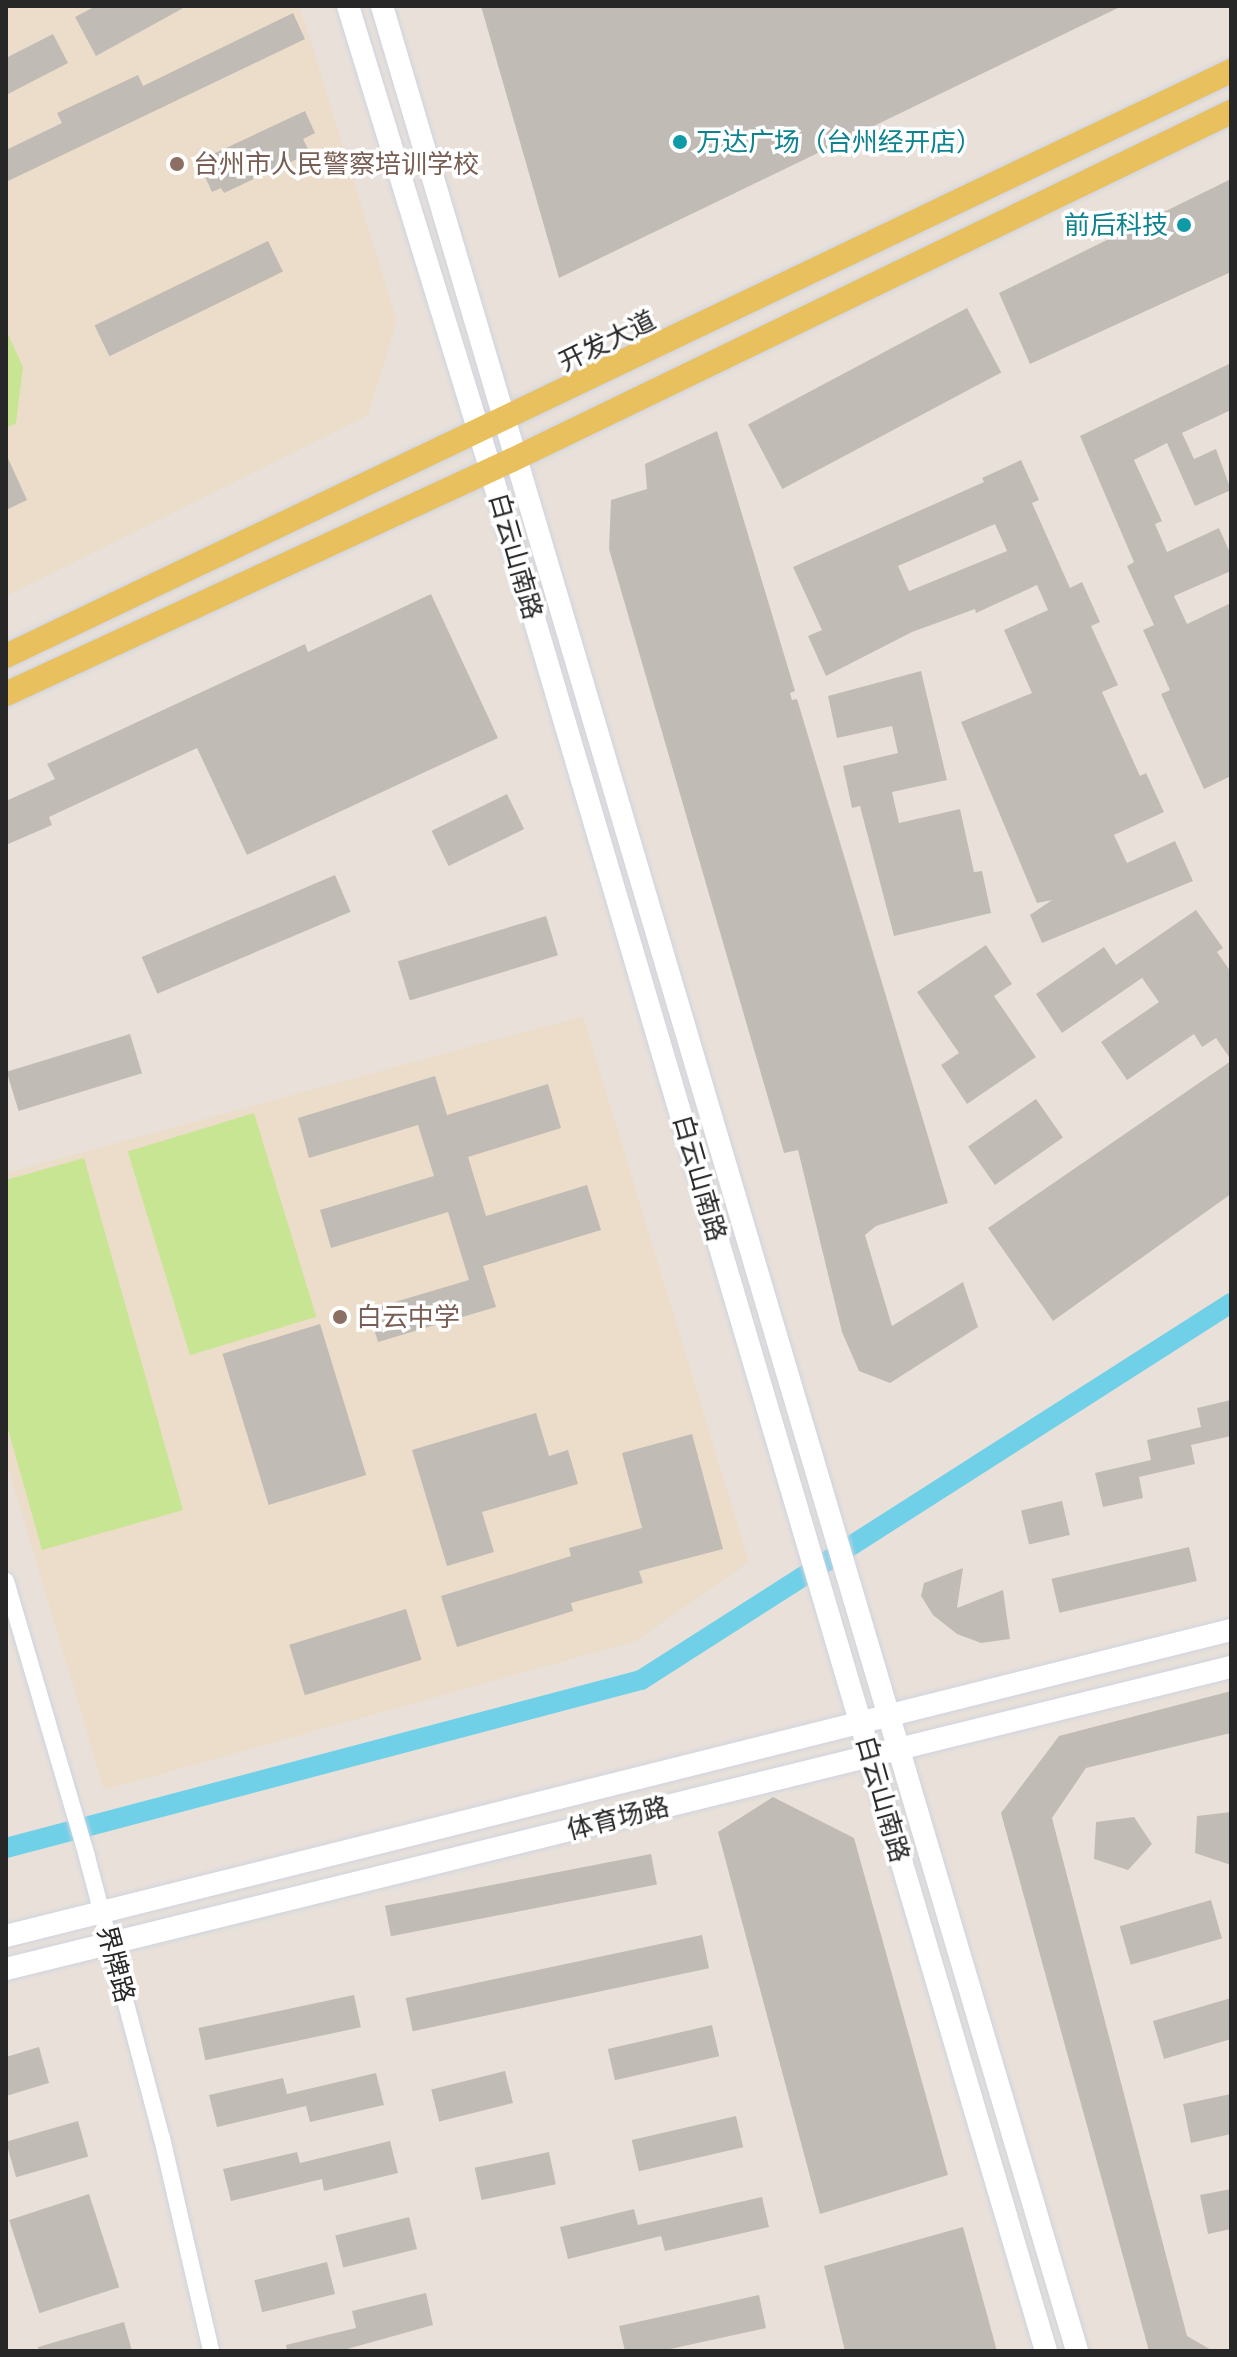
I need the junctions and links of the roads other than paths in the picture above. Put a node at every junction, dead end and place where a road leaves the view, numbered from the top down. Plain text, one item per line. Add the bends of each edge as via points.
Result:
1 (348, 6) edge
2 (382, 6) edge
3 (1231, 71) edge
4 (1231, 112) edge
5 (490, 428) junction
6 (501, 465) junction
7 (6, 656) edge
8 (6, 694) edge
9 (6, 1581) edge
10 (1231, 1630) edge
11 (1231, 1667) edge
12 (885, 1717) junction
13 (861, 1723) junction
14 (894, 1749) junction
15 (870, 1756) junction
16 (102, 1913) junction
17 (6, 1936) edge
18 (110, 1944) junction
19 (6, 1969) edge
20 (211, 2351) edge
21 (1046, 2351) edge
22 (1077, 2351) edge

1 - 5 main road, 白云山南路
2 - 5 main road, 白云山南路
3 - 5 main road, 开发大道
4 - 6 main road
5 - 6 main road, 白云山南路
5 - 7 main road, 开发大道
6 - 8 main road
6 - 12 main road, 白云山南路
6 - 13 main road, 白云山南路
9 - 16 street, 界牌路
10 - 12 main road, 体育场路
11 - 14 main road, 体育场路
12 - 13 main road, 体育场路
12 - 14 main road, 白云山南路
13 - 15 main road, 白云山南路
13 - 16 main road, 体育场路
14 - 15 main road, 体育场路
14 - 22 main road, 白云山南路
15 - 18 main road, 体育场路
15 - 21 main road, 白云山南路
16 - 17 main road, 体育场路
16 - 18 street, 界牌路
18 - 19 main road, 体育场路
18 - 20 street, 界牌路

